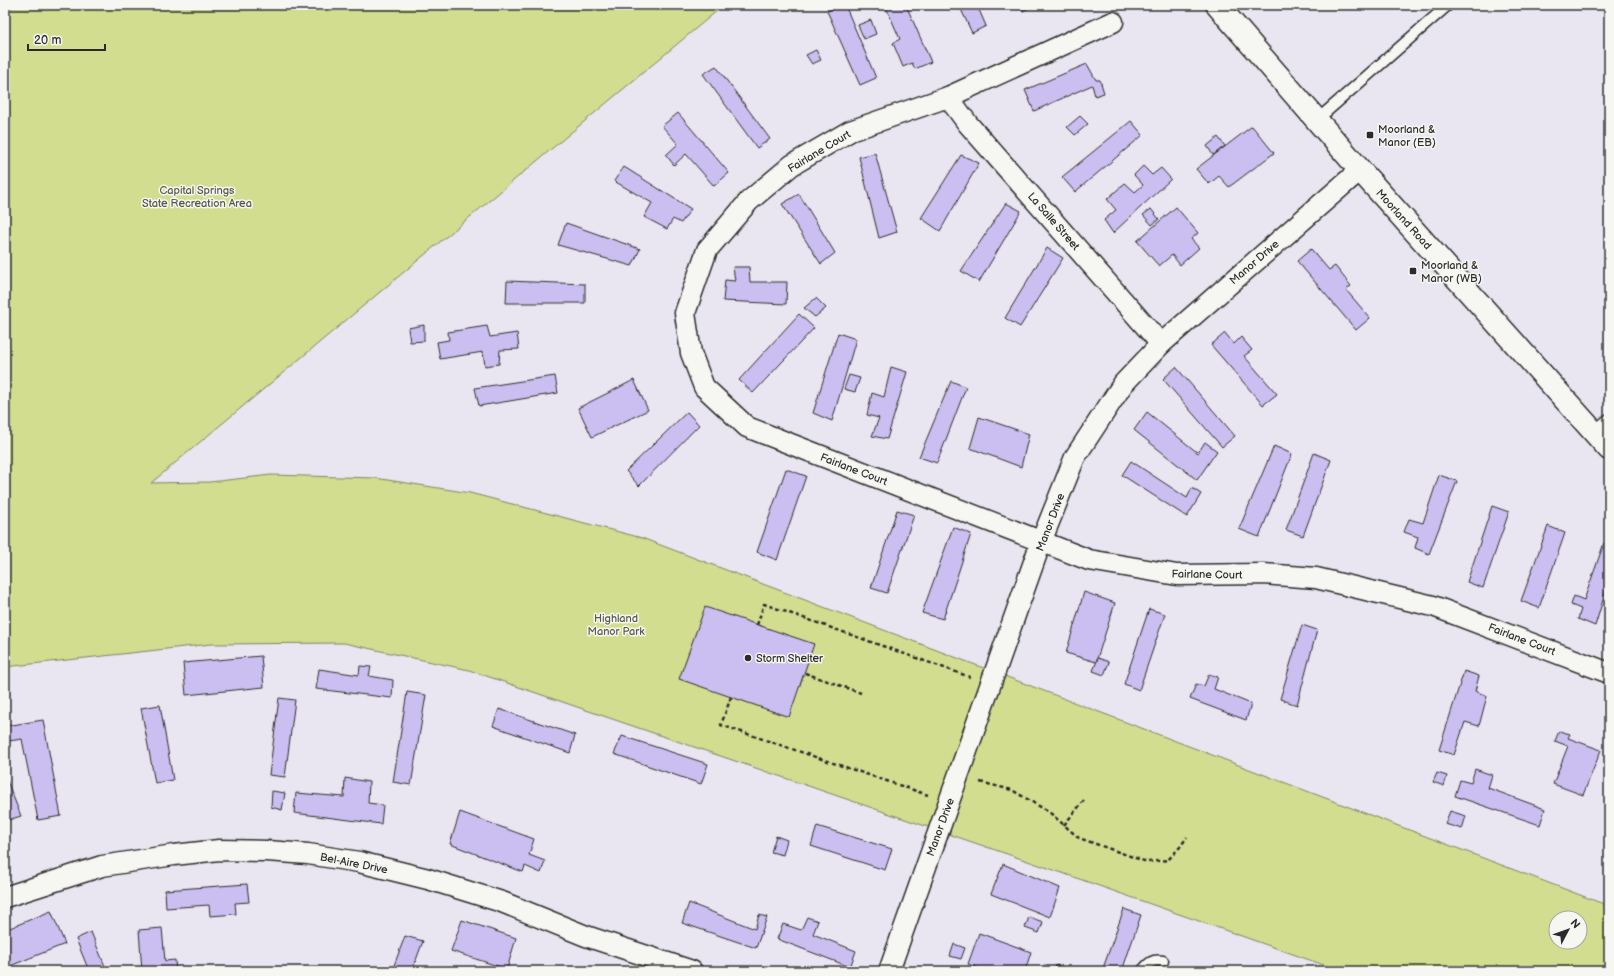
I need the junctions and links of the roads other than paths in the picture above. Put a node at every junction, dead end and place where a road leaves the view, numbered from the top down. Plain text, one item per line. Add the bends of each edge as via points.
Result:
1 (1217, 5) edge
2 (1448, 5) edge
3 (1112, 22) dead end
4 (948, 97) junction
5 (1318, 119) junction
6 (1360, 170) junction
7 (1161, 344) junction
8 (1601, 426) edge
9 (1609, 450) edge
10 (1041, 542) junction
11 (1609, 673) edge
12 (5, 897) edge
13 (1163, 961) dead end
14 (692, 971) edge
15 (889, 971) edge
16 (1142, 971) edge

1 - 5 street, Moorland Road
2 - 5 lane
3 - 4 street, Fairlane Court
4 - 7 street, La Salle Street via 968,124
4 - 10 street, Fairlane Court via 850,131 792,165 749,201 707,250 685,313 691,353 704,387 747,427
5 - 6 street, Moorland Road
6 - 7 street, Manor Drive
6 - 8 street, Moorland Road
7 - 10 street, Manor Drive via 1123,384 1075,457
8 - 9 street, Moorland Road
10 - 11 street, Fairlane Court via 1089,560 1177,575 1263,574 1323,580 1433,606
10 - 15 street, Manor Drive
12 - 14 street, Bel-Aire Drive via 102,866 174,855 219,850 308,854 359,862 494,899 586,936
13 - 16 lane via 1156,959

